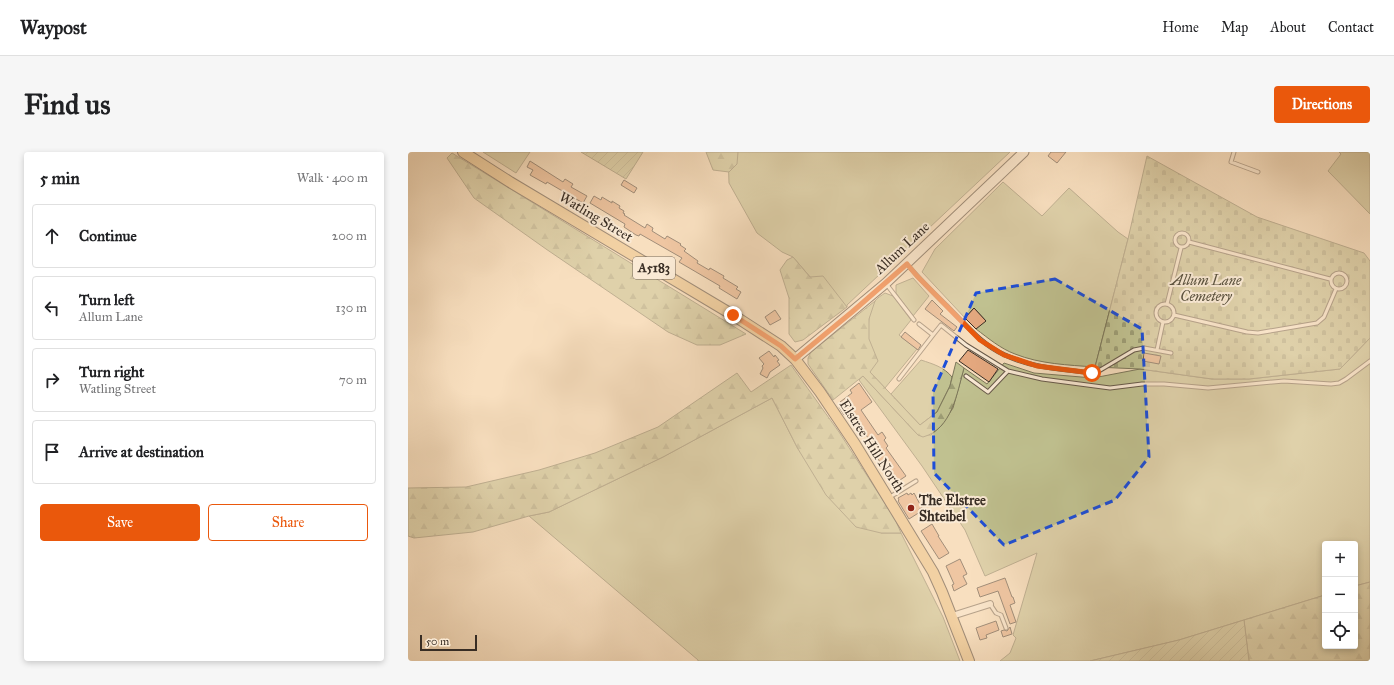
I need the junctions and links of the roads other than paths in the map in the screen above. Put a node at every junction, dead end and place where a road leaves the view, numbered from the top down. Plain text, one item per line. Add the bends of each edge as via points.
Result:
1 (462, 152) edge
2 (1024, 152) edge
3 (1234, 152) edge
4 (1258, 172) dead end
5 (1189, 242) junction
6 (1181, 248) junction
7 (907, 264) junction
8 (1330, 279) junction
9 (886, 283) junction
10 (1336, 289) junction
11 (1167, 304) junction
12 (1174, 315) junction
13 (914, 320) dead end
14 (1163, 322) junction
15 (919, 324) dead end
16 (933, 335) junction
17 (1157, 350) junction
18 (1171, 352) dead end
19 (795, 359) junction
20 (1370, 362) edge
21 (1008, 371) junction
22 (966, 376) dead end
23 (899, 379) dead end
24 (916, 481) dead end
25 (889, 497) junction
26 (990, 604) joint
27 (952, 616) junction
28 (1006, 628) dead end
29 (969, 661) edge

1 - 19 main road, Watling Street / A5183 via 733,315 781,346
2 - 7 main road, Allum Lane
3 - 4 lane via 1231,162
5 - 6 lane via 1186,247
5 - 6 lane via 1186,234 1177,235 1175,241
5 - 8 lane
6 - 11 lane
7 - 9 main road, Allum Lane
7 - 17 lane via 980,340 1004,355 1021,361 1037,366 1092,373 1134,350
8 - 10 lane via 1331,285
8 - 10 lane via 1339,273 1347,279 1343,288
9 - 13 lane
9 - 19 main road, Allum Lane
10 - 12 lane via 1324,318 1317,323 1264,332 1247,332
11 - 12 lane via 1173,308
11 - 14 lane via 1160,305 1156,311 1157,318
12 - 14 lane via 1170,321
14 - 17 lane
15 - 16 lane
16 - 21 lane via 941,325 966,345
16 - 23 lane
17 - 18 lane
19 - 25 main road, Elstree Hill North / A5183 via 851,437
20 - 21 lane via 1346,380 1331,384 1284,381 1208,388 1142,384 1110,388 1042,380
21 - 22 lane via 988,392
24 - 25 lane
25 - 27 main road, Elstree Hill North / A5183 via 933,572
26 - 27 street
26 - 28 lane via 996,613 1001,615
27 - 29 main road, Elstree Hill North / A5183

